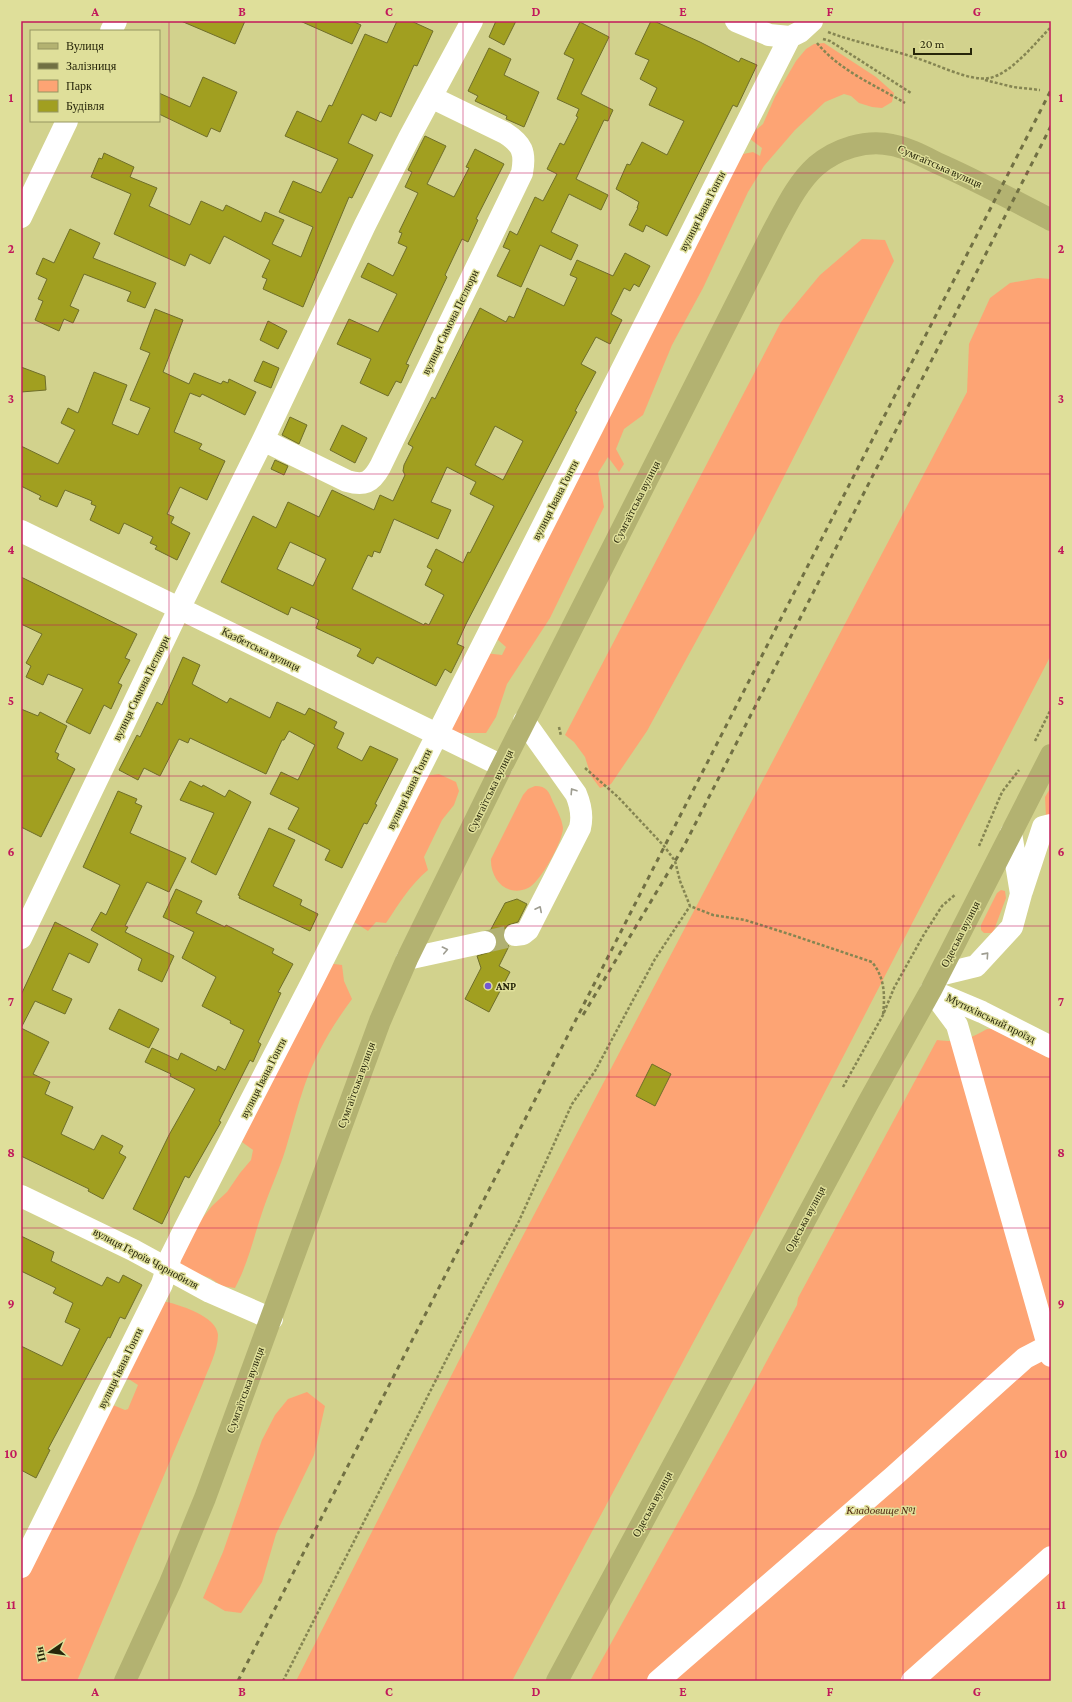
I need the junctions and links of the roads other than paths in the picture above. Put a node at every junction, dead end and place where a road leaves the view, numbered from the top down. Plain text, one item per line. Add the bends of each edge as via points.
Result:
1 (116, 21) edge
2 (472, 21) edge
3 (736, 21) edge
4 (811, 29) edge
5 (112, 30) edge
6 (790, 37) junction
7 (431, 97) junction
8 (67, 122) edge
9 (21, 217) edge
10 (1051, 220) edge
11 (263, 440) junction
12 (21, 531) edge
13 (179, 609) junction
14 (524, 721) junction
15 (436, 734) junction
16 (1043, 749) edge
17 (502, 766) junction
18 (1051, 824) edge
19 (1011, 833) junction
20 (1021, 894) junction
21 (514, 935) tunnel mouth
22 (21, 938) edge
23 (485, 942) tunnel mouth
24 (407, 958) junction
25 (935, 983) junction
26 (1051, 1047) edge
27 (21, 1196) edge
28 (166, 1269) junction
29 (272, 1320) junction
30 (1050, 1351) edge
31 (1051, 1557) edge
32 (21, 1567) edge
33 (125, 1681) edge
34 (557, 1681) edge
35 (658, 1681) edge
36 (912, 1681) edge

1 - 5 street
2 - 7 street, вулиця Симона Петлюри
3 - 6 street via 769,35
4 - 6 street
6 - 15 street, вулиця Івана Гонти
7 - 11 street, вулиця Симона Петлюри via 365,225
7 - 11 street, вулиця Симона Петлюри via 513,138 524,154 524,164 380,467 375,476 366,482 347,481
8 - 9 street
10 - 14 main road, Сумгаїтська вулиця via 970,178 892,144 857,145 834,154 806,176 773,232
11 - 13 street, вулиця Симона Петлюри
12 - 13 street, Казбетська вулиця
13 - 15 street, Казбетська вулиця
13 - 22 street, вулиця Симона Петлюри
14 - 17 main road, Сумгаїтська вулиця
21 -> 14 street via 523,934 528,930 582,820 576,794
15 - 17 street, Казбетська вулиця
15 - 28 street, вулиця Івана Гонти
16 - 19 main road, Одеська вулиця
17 - 24 main road, Сумгаїтська вулиця
18 - 20 street via 1043,827
19 - 20 street
19 - 25 main road, Одеська вулиця
25 -> 20 street via 976,966 1012,927
24 -> 23 street
24 - 29 main road, Сумгаїтська вулиця via 380,1021
25 - 26 street, Мутихівський проїзд via 982,1012
25 - 30 street via 959,1030
25 - 34 main road, Одеська вулиця via 868,1102
27 - 28 street, вулиця Героїв Чорнобиля
28 - 29 street, вулиця Героїв Чорнобиля
28 - 32 street, вулиця Івана Гонти via 162,1284
29 - 33 main road, Сумгаїтська вулиця via 206,1498
30 - 35 street via 1025,1358 894,1476
31 - 36 street

